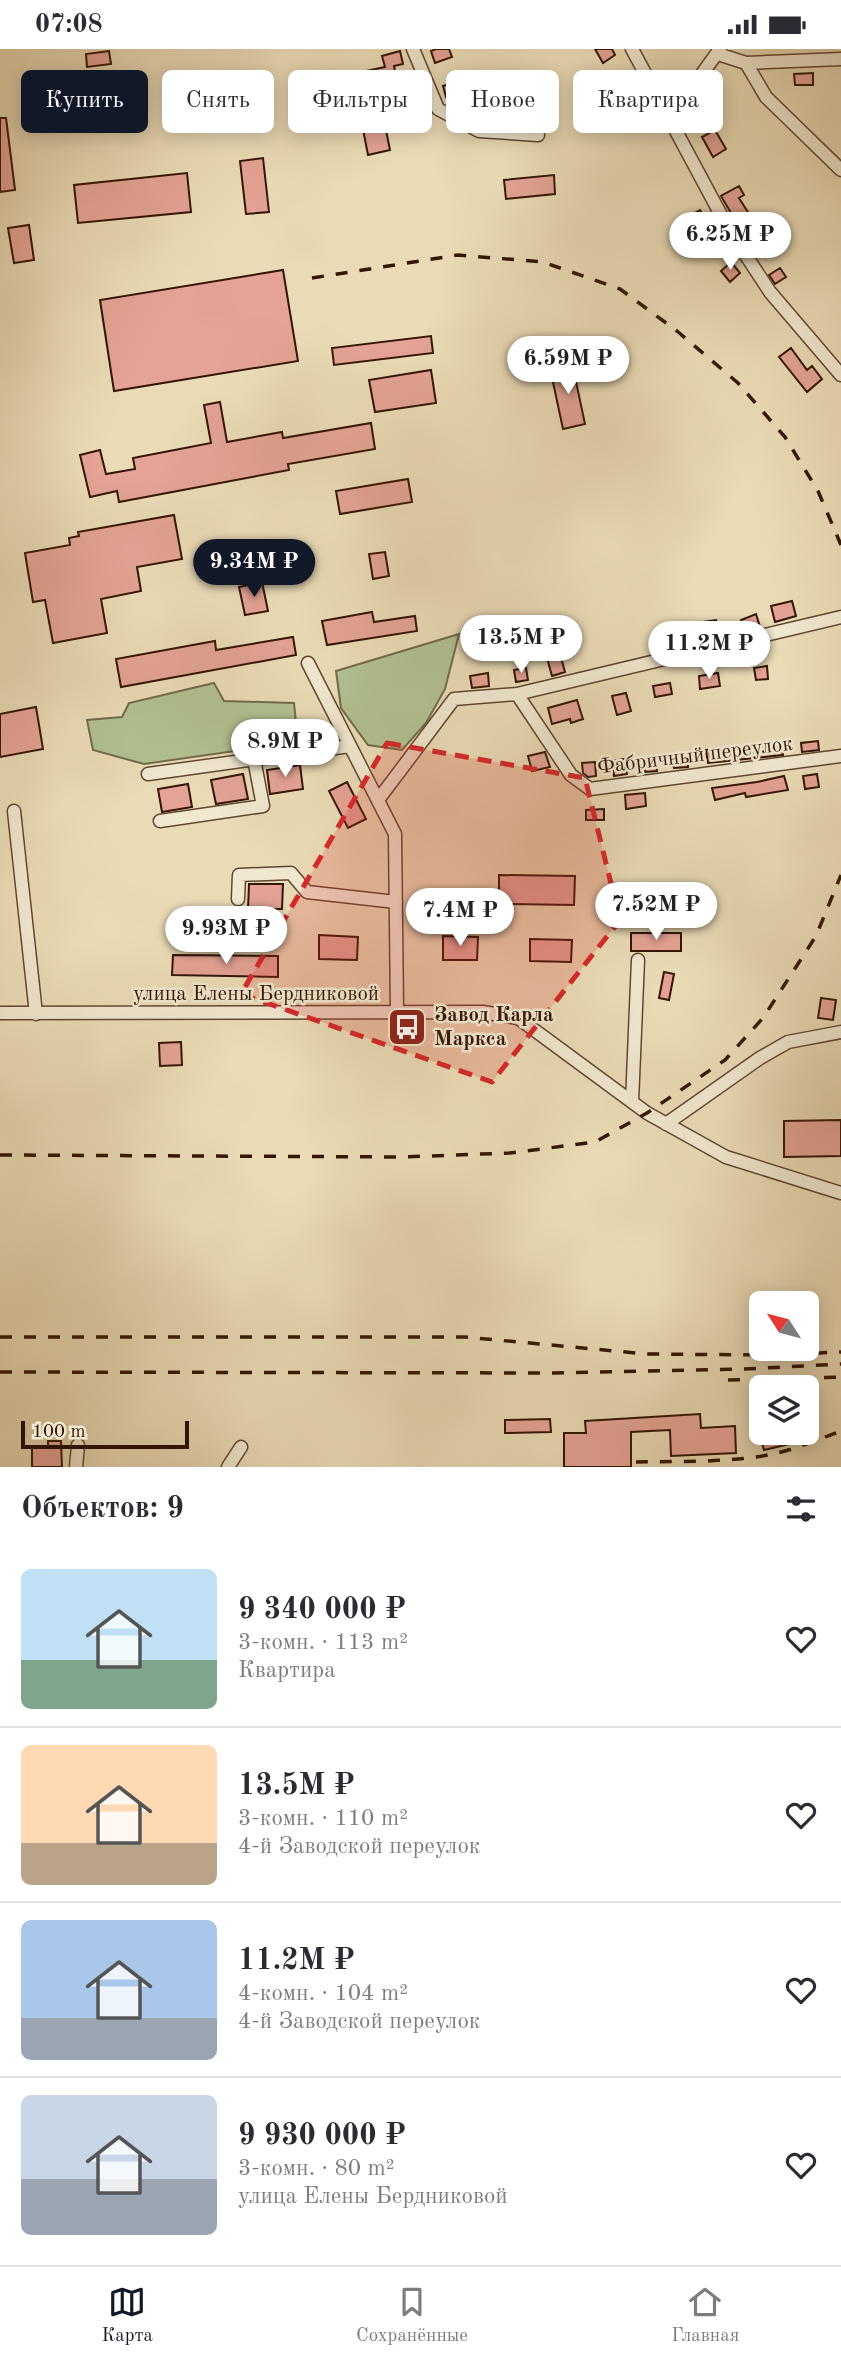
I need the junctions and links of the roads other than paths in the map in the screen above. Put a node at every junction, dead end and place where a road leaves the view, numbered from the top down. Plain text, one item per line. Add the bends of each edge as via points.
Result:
1 (413, 49) edge
2 (632, 49) edge
3 (719, 52) edge
4 (841, 59) edge
5 (746, 63) junction
6 (642, 70) edge
7 (706, 70) edge
8 (675, 133) edge
9 (538, 135) dead end
10 (841, 170) edge
11 (841, 375) edge
12 (841, 617) edge
13 (308, 663) dead end
14 (517, 694) junction
15 (350, 745) junction
16 (841, 756) edge
17 (254, 759) junction
18 (148, 774) dead end
19 (378, 800) junction
20 (14, 811) dead end
21 (160, 821) dead end
22 (238, 899) dead end
23 (396, 902) junction
24 (638, 960) dead end
25 (397, 1012) junction
26 (0, 1013) edge
27 (36, 1014) junction
28 (841, 1032) edge
29 (632, 1102) junction
30 (666, 1124) junction
31 (841, 1193) edge
32 (78, 1445) dead end
33 (241, 1447) dead end
34 (76, 1467) edge
35 (228, 1467) edge

1 - 9 street via 439,110 479,131
2 - 6 street
3 - 5 street
3 - 7 street
4 - 5 street
5 - 10 street via 766,97
8 - 11 street via 770,292
12 - 14 street
13 - 15 street
14 - 16 street, Фабричный переулок via 571,775 590,789
14 - 19 street via 454,699
15 - 17 street
15 - 19 street
17 - 18 street
17 - 21 street via 263,806
19 - 23 street via 395,834
20 - 27 street
22 - 23 street via 239,875 291,873 307,892
23 - 25 street
24 - 29 street
25 - 27 street, улица Елены Бердниковой
25 - 29 street, улица Елены Бердниковой via 483,1012 518,1018
26 - 27 street, улица Елены Бердниковой
28 - 30 street via 788,1042
29 - 30 street, улица Елены Бердниковой
30 - 31 street, улица Елены Бердниковой via 726,1157
32 - 34 street
33 - 35 street

